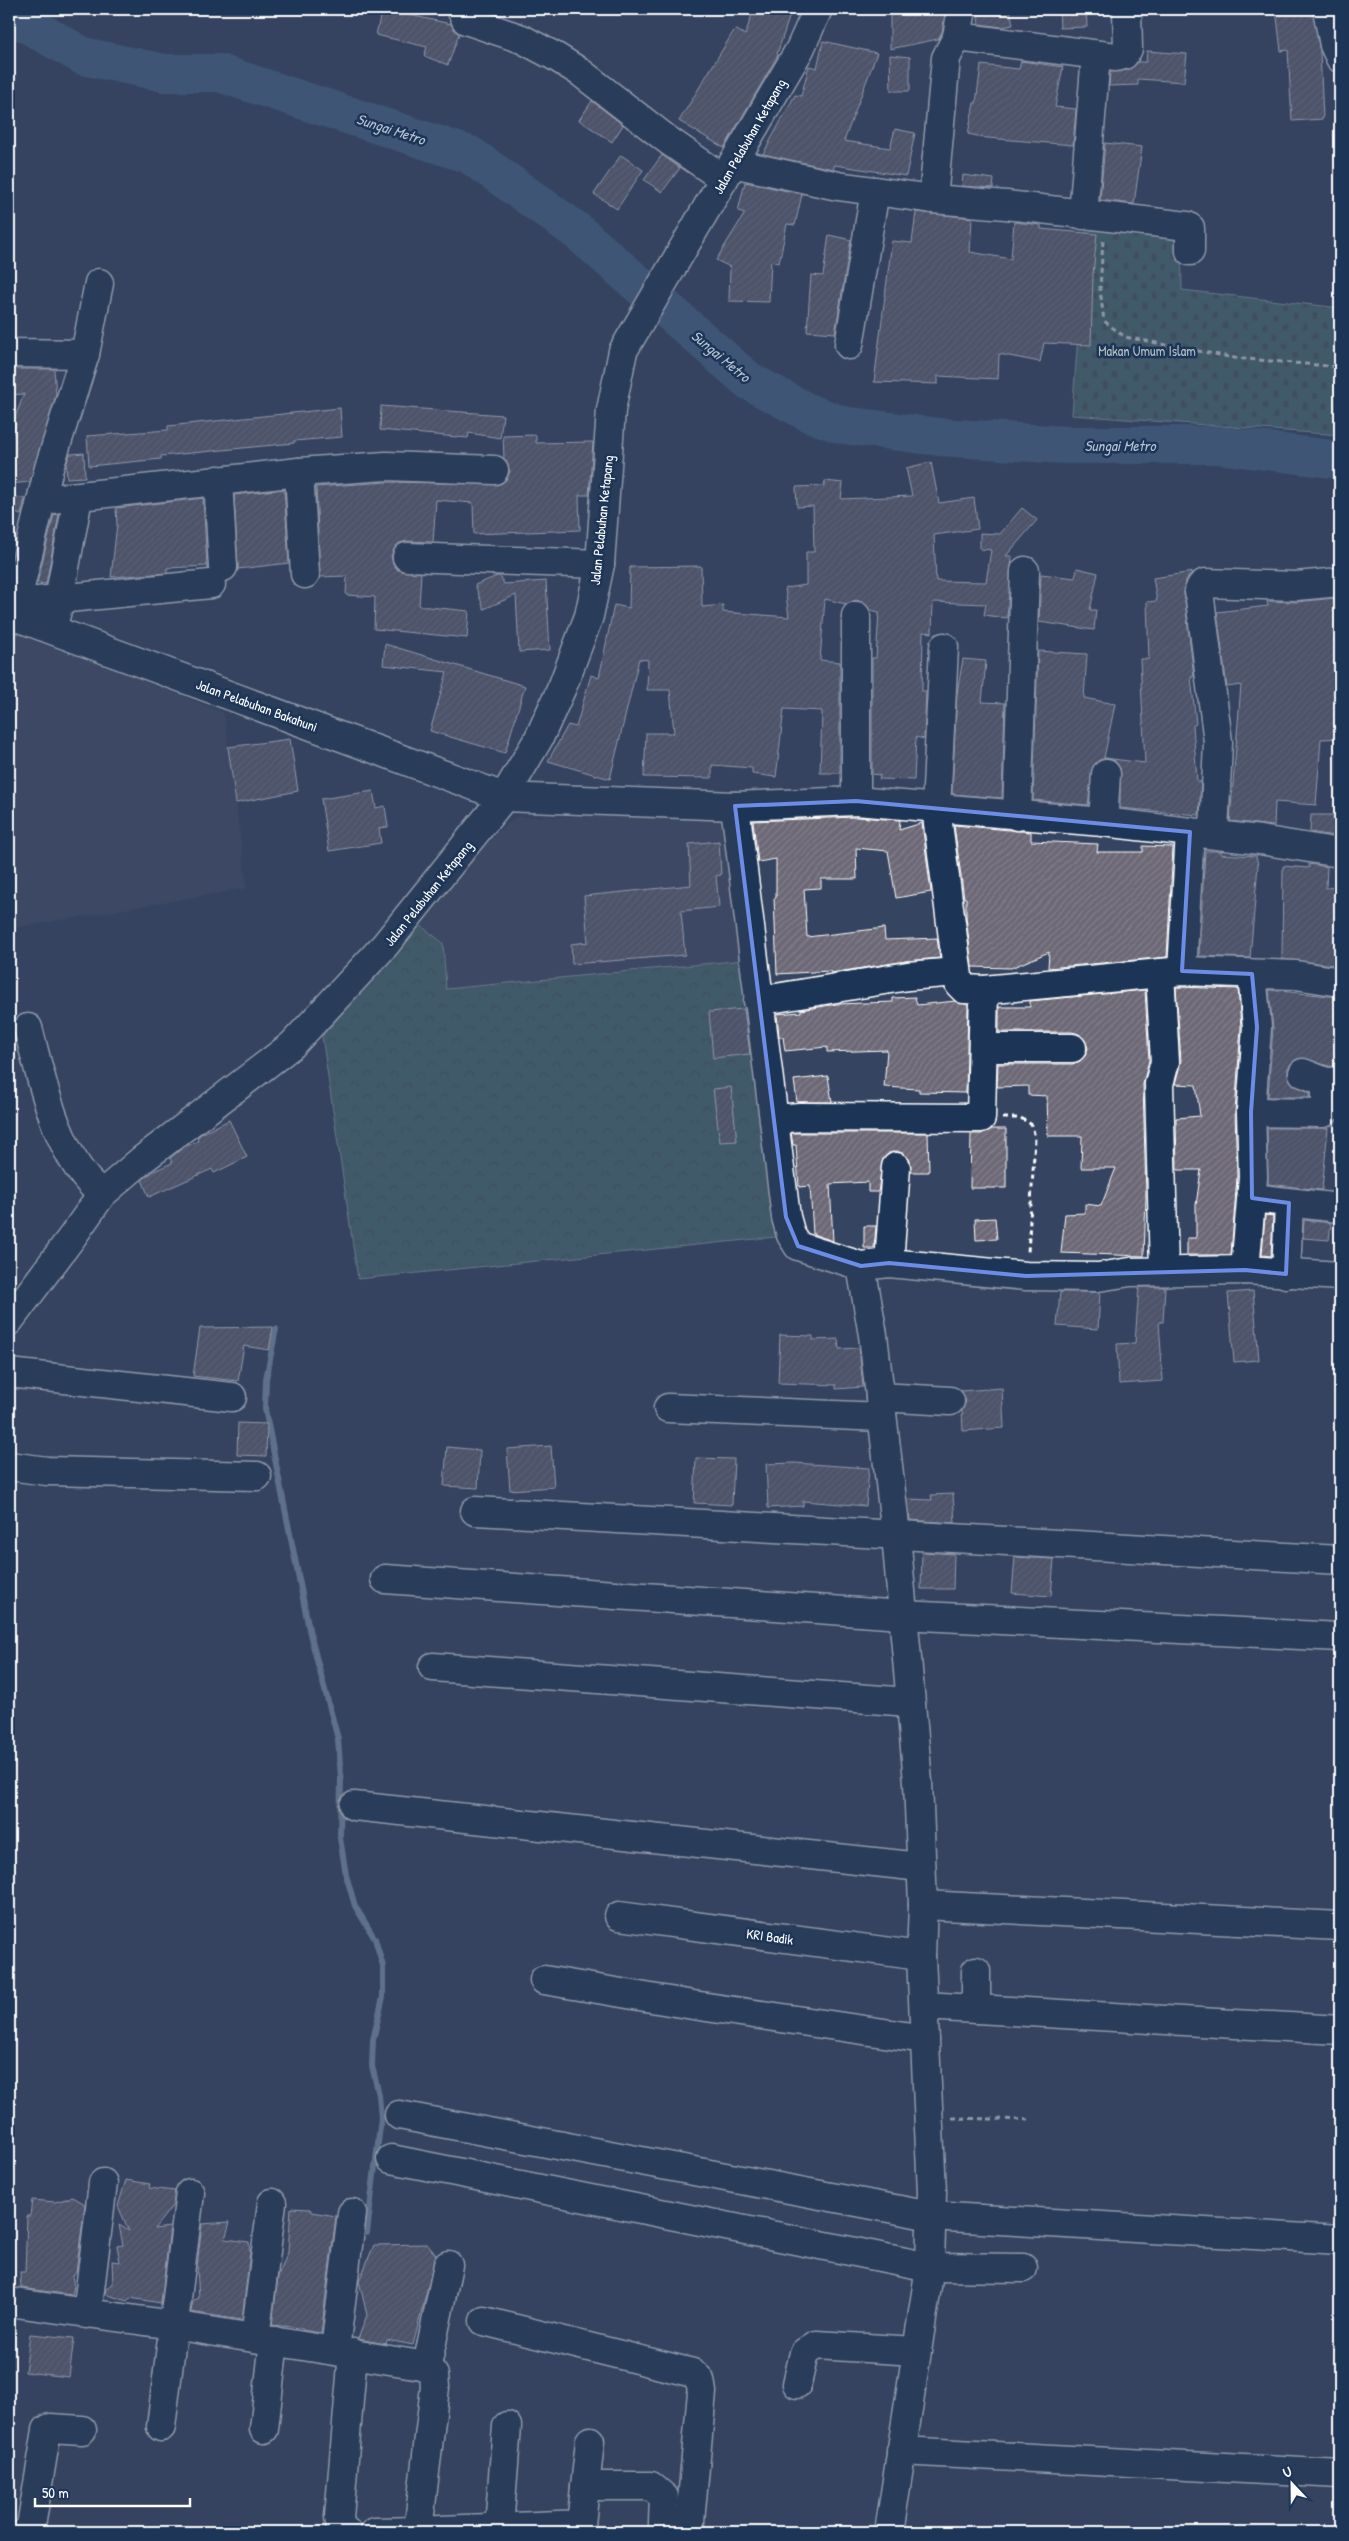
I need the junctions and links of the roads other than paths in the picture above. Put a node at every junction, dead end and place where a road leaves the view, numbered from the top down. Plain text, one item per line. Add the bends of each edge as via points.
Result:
1 (461, 9) edge
2 (818, 9) edge
3 (962, 9) edge
4 (1127, 9) edge
5 (1326, 9) edge
6 (957, 37) junction
7 (1096, 55) junction
8 (1340, 58) edge
9 (729, 171) junction
10 (876, 191) junction
11 (933, 199) junction
12 (1094, 216) junction
13 (1190, 251) dead end
14 (99, 283) dead end
15 (849, 345) dead end
16 (9, 353) edge
17 (85, 354) junction
18 (494, 470) dead end
19 (299, 472) junction
20 (218, 480) junction
21 (407, 557) dead end
22 (600, 564) junction
23 (1026, 571) dead end
24 (305, 574) dead end
25 (1340, 582) edge
26 (59, 598) junction
27 (13, 611) edge
28 (856, 616) dead end
29 (52, 630) junction
30 (944, 647) dead end
31 (1106, 774) dead end
32 (504, 797) junction
33 (856, 801) junction
34 (735, 806) junction
35 (936, 808) junction
36 (1018, 816) junction
37 (1103, 822) junction
38 (1202, 833) junction
39 (1340, 853) edge
40 (958, 972) junction
41 (1171, 972) junction
42 (1252, 974) junction
43 (1340, 982) edge
44 (984, 990) junction
45 (758, 1001) junction
46 (28, 1028) dead end
47 (982, 1048) junction
48 (1072, 1048) dead end
49 (1323, 1079) edge
50 (1251, 1112) junction
51 (775, 1119) junction
52 (896, 1167) dead end
53 (102, 1194) junction
54 (1252, 1198) junction
55 (1289, 1203) junction
56 (1340, 1208) edge
57 (1286, 1261) junction
58 (889, 1263) junction
59 (860, 1266) junction
60 (1245, 1270) junction
61 (1164, 1271) junction
62 (1340, 1276) edge
63 (9, 1321) edge
64 (9, 1373) edge
65 (232, 1397) dead end
66 (950, 1401) dead end
67 (881, 1407) junction
68 (668, 1408) dead end
69 (9, 1466) edge
70 (257, 1476) dead end
71 (475, 1511) dead end
72 (896, 1535) junction
73 (1340, 1560) edge
74 (385, 1579) dead end
75 (902, 1615) junction
76 (1340, 1637) edge
77 (433, 1667) dead end
78 (910, 1702) junction
79 (354, 1806) dead end
80 (921, 1867) junction
81 (922, 1905) junction
82 (619, 1916) dead end
83 (1340, 1926) edge
84 (921, 1956) junction
85 (976, 1971) dead end
86 (544, 1980) dead end
87 (924, 2006) junction
88 (976, 2009) junction
89 (1340, 2030) edge
90 (925, 2039) junction
91 (398, 2115) dead end
92 (391, 2159) dead end
93 (103, 2183) dead end
94 (190, 2193) dead end
95 (272, 2203) dead end
96 (352, 2213) dead end
97 (931, 2216) junction
98 (1340, 2240) edge
99 (448, 2265) dead end
100 (930, 2267) junction
101 (1023, 2268) dead end
102 (9, 2302) edge
103 (87, 2314) junction
104 (484, 2321) dead end
105 (173, 2325) junction
106 (265, 2340) junction
107 (916, 2351) junction
108 (344, 2352) junction
109 (427, 2366) junction
110 (797, 2384) dead end
111 (507, 2426) dead end
112 (161, 2427) dead end
113 (264, 2429) dead end
114 (82, 2430) dead end
115 (590, 2441) dead end
116 (901, 2451) junction
117 (1340, 2474) edge
118 (585, 2486) junction
119 (663, 2523) dead end
120 (499, 2527) junction
121 (418, 2531) junction
122 (26, 2532) edge
123 (347, 2532) edge
124 (375, 2532) edge
125 (689, 2532) edge
126 (889, 2532) edge

1 - 9 street via 466,20 522,39 580,72 669,141
2 - 9 street, Jalan Pelabuhan Ketapang via 800,49
3 - 6 street
4 - 7 street via 1128,50 1116,57
5 - 8 street
6 - 7 street
6 - 11 street via 946,58
7 - 12 street
9 - 10 street
9 - 22 street, Jalan Pelabuhan Ketapang via 630,337 621,359 611,410
10 - 11 street
10 - 15 street
11 - 12 street
12 - 13 street via 1187,226 1190,228
14 - 17 street
16 - 17 street
17 - 27 street via 49,468
18 - 19 street via 386,466
19 - 20 street
19 - 24 street
20 - 26 street via 65,499
20 - 26 street via 217,575
21 - 22 street
22 - 32 street, Jalan Pelabuhan Ketapang via 589,616 563,685 539,738
23 - 36 street
25 - 38 street via 1296,586 1205,583 1200,586 1218,742
26 - 27 street
26 - 29 street
27 - 29 street, Jalan Pelabuhan Bakahuni
28 - 33 street
29 - 32 street, Jalan Pelabuhan Bakahuni
30 - 35 street
31 - 37 street
32 - 34 street, Jalan Pelabuhan Bakahuni
32 - 53 street, Jalan Pelabuhan Ketapang via 385,946 299,1038
33 - 34 street, Jalan Pelabuhan Bakahuni
33 - 35 street, Jalan Pelabuhan Bakahuni
34 - 45 street
35 - 36 street, Jalan Pelabuhan Bakahuni
35 - 40 street
36 - 37 street, Jalan Pelabuhan Bakahuni
37 - 38 street, Jalan Pelabuhan Bakahuni
38 - 39 street, Jalan Pelabuhan Bakahuni
38 - 41 street
40 - 44 street via 959,984 964,989
40 - 45 street via 908,976
41 - 42 street
41 - 44 street
41 - 61 street via 1165,1062 1159,1084
42 - 43 street via 1296,975
42 - 50 street via 1257,1027
44 - 47 street
45 - 51 street
46 - 53 street via 58,1128 72,1158 92,1186
47 - 48 street
47 - 51 street via 981,1118
49 - 50 street via 1325,1112
50 - 54 street
51 - 59 street via 791,1235 798,1246
52 - 58 street
53 - 63 street, Jalan Pelabuhan Ketapang
54 - 55 street
54 - 60 street
55 - 56 street
55 - 57 street
57 - 60 street
57 - 62 street
58 - 59 street
58 - 61 street via 1026,1276 1098,1277
59 - 67 street via 872,1326
60 - 61 street
64 - 65 street
66 - 67 street
67 - 68 street
67 - 72 street
69 - 70 street via 46,1471
71 - 72 street
72 - 73 street
72 - 75 street
74 - 75 street
75 - 76 street
75 - 78 street
77 - 78 street
78 - 80 street via 918,1782
79 - 80 street
80 - 81 street
81 - 83 street
81 - 84 street
82 - 84 street, KRI Badik
84 - 87 street
85 - 88 street
86 - 90 street
87 - 88 street
87 - 90 street
88 - 89 street
90 - 97 street
91 - 97 street
92 - 100 street
93 - 103 street
94 - 105 street
95 - 106 street
96 - 108 street
97 - 98 street
97 - 100 street
99 - 109 street
100 - 101 street
100 - 107 street
102 - 103 street
103 - 105 street
104 - 125 street via 693,2373 700,2380 702,2392
105 - 106 street
105 - 112 street
106 - 108 street
106 - 113 street
107 - 110 street via 816,2345 804,2353
107 - 116 street
108 - 109 street
108 - 123 street via 338,2517 341,2528
109 - 121 street via 434,2375 435,2387
111 - 120 street
114 - 122 street via 47,2430 31,2526
115 - 118 street
116 - 117 street
116 - 126 street
118 - 119 street via 651,2486 664,2497
118 - 120 street via 581,2524
120 - 121 street
121 - 124 street

